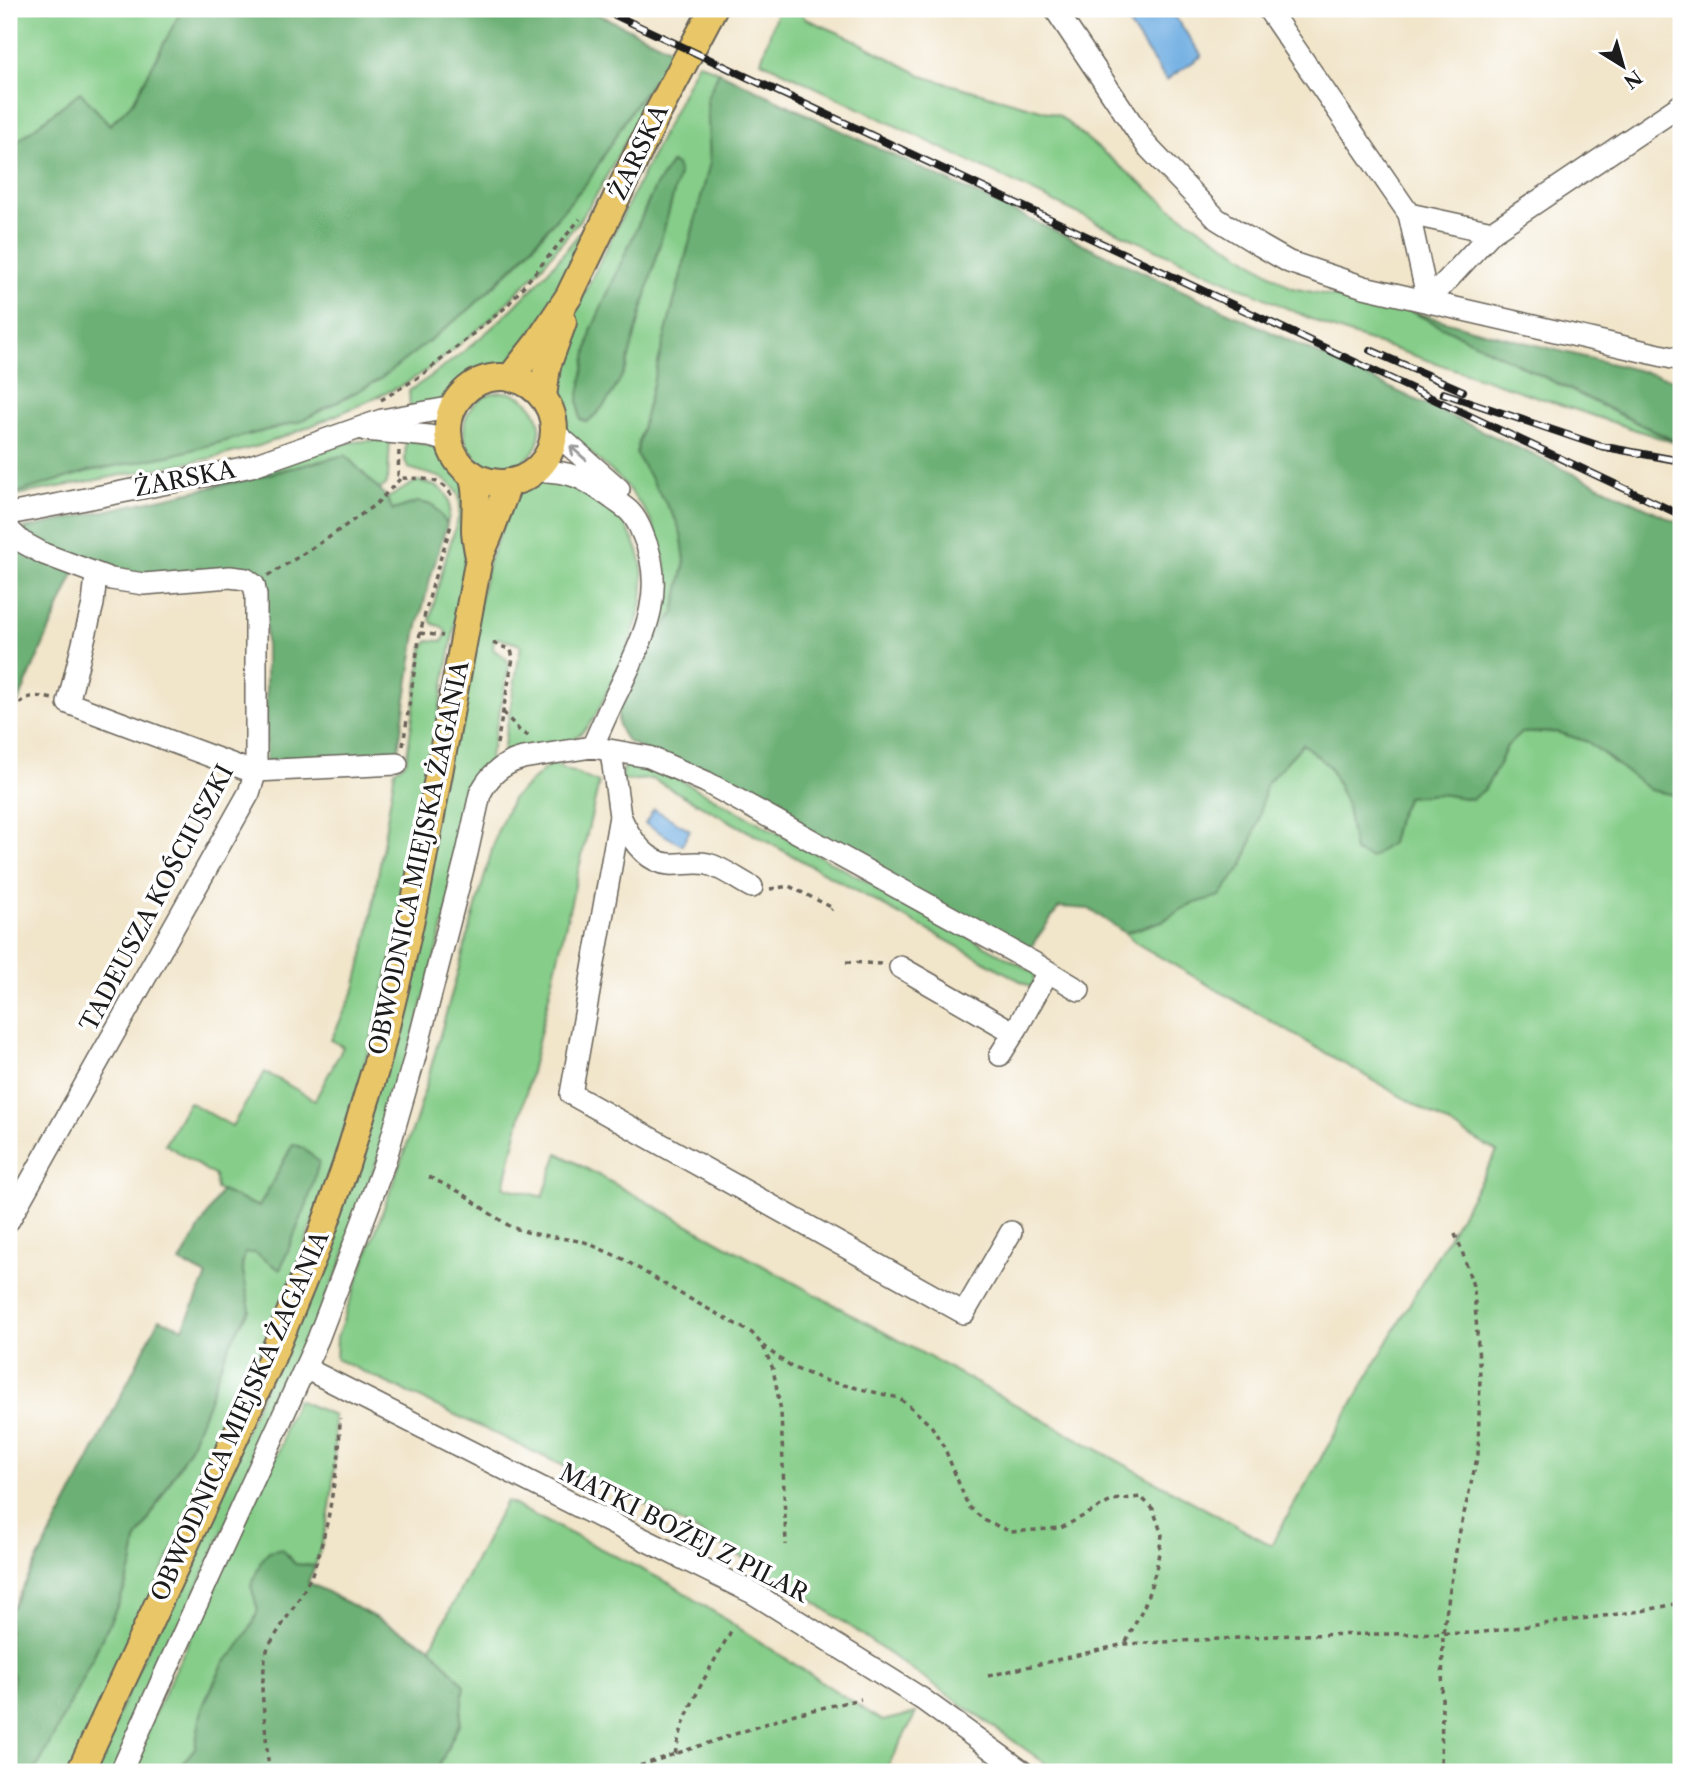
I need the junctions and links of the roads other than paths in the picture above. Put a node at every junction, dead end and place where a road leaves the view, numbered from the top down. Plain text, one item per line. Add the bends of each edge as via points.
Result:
1 (713, 9) edge
2 (1055, 9) edge
3 (1268, 9) edge
4 (1681, 105) edge
5 (1409, 214) junction
6 (1492, 232) junction
7 (569, 296) junction
8 (1428, 301) junction
9 (1681, 360) edge
10 (510, 378) junction
11 (543, 397) junction
12 (454, 407) junction
13 (356, 429) junction
14 (554, 432) junction
15 (450, 441) junction
16 (534, 471) junction
17 (472, 474) junction
18 (509, 482) junction
19 (631, 512) junction
20 (9, 514) edge
21 (9, 530) edge
22 (479, 558) junction
23 (96, 575) junction
24 (601, 749) junction
25 (397, 764) road end
26 (256, 771) junction
27 (620, 816) junction
28 (752, 887) road end
29 (900, 967) road end
30 (1048, 972) junction
31 (1079, 990) dead end
32 (1013, 1032) junction
33 (1000, 1055) dead end
34 (9, 1220) edge
35 (1011, 1233) dead end
36 (305, 1368) junction
37 (80, 1772) edge
38 (121, 1772) edge
39 (1023, 1772) edge

1 - 7 main road, ŻARSKA
2 - 8 street via 1147,146 1217,219 1289,262 1364,288
3 - 5 street
4 - 6 street
5 - 6 street
5 - 8 street
6 - 8 street
7 - 10 main road, ŻARSKA
7 - 11 main road, ŻARSKA via 547,366
8 - 9 street
10 - 11 main road
10 - 12 main road via 483,380
11 - 14 main road
12 - 13 street, ŻARSKA
12 - 15 main road
13 - 15 street, ŻARSKA
13 - 20 street, ŻARSKA via 251,466
14 - 16 main road via 548,454
19 -> 14 street via 620,490
15 - 17 main road via 457,459
16 - 18 main road
16 - 19 street via 571,474
17 - 18 main road
17 - 22 main road, OBWODNICA MIEJSKA ŻAGANIA
18 - 22 main road, OBWODNICA MIEJSKA ŻAGANIA
19 - 24 street via 650,550 654,592 648,624
21 - 23 street via 33,548
22 - 37 main road, OBWODNICA MIEJSKA ŻAGANIA via 400,969 349,1154 269,1364
23 - 26 street via 68,703
23 - 26 street, TADEUSZA KOŚCIUSZKI via 144,584 230,577 254,585
24 - 27 street
24 - 30 street via 649,757 706,782
24 - 36 street via 514,760 497,770 480,794 385,1161
25 - 26 street
26 - 34 street, TADEUSZA KOŚCIUSZKI via 249,793
27 - 28 street via 628,834 657,862 712,865
27 - 35 street via 571,1094 964,1313
29 - 32 street
30 - 31 street
30 - 32 street
32 - 33 street
36 - 38 street
36 - 39 street, MATKI BOŻEJ Z PILAR via 753,1592 922,1699

